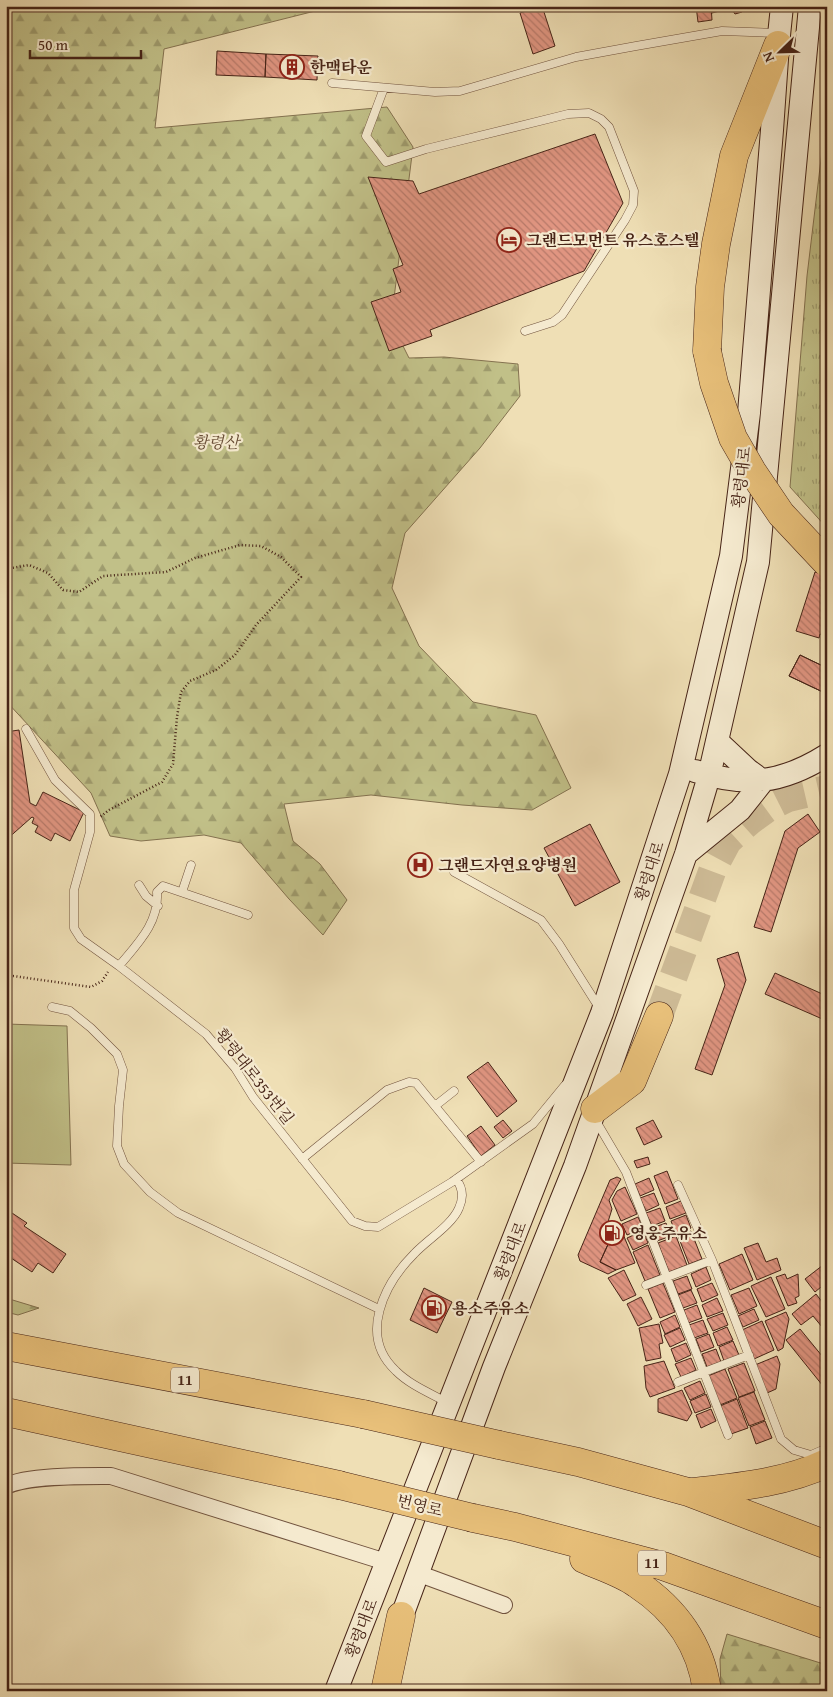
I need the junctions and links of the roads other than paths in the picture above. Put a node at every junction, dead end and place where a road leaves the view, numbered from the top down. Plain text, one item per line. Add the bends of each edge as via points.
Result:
1 (782, 6) edge
2 (810, 6) edge
3 (778, 39) junction
4 (332, 83) dead end
5 (384, 88) junction
6 (525, 331) dead end
7 (827, 563) edge
8 (26, 729) dead end
9 (716, 741) junction
10 (827, 755) edge
11 (682, 767) junction
12 (709, 776) junction
13 (763, 781) junction
14 (686, 854) junction
15 (191, 865) dead end
16 (454, 872) dead end
17 (139, 885) dead end
18 (182, 892) junction
19 (158, 906) junction
20 (248, 915) dead end
21 (117, 964) junction
22 (52, 1007) dead end
23 (602, 1013) junction
24 (659, 1016) tunnel mouth
25 (583, 1063) junction
26 (454, 1091) dead end
27 (435, 1106) junction
28 (594, 1112) junction
29 (302, 1159) junction
30 (481, 1162) junction
31 (456, 1179) junction
32 (678, 1185) dead end
33 (712, 1260) junction
34 (667, 1277) junction
35 (646, 1285) dead end
36 (380, 1309) junction
37 (6, 1346) edge
38 (749, 1355) junction
39 (704, 1372) junction
40 (678, 1382) dead end
41 (449, 1404) junction
42 (6, 1412) edge
43 (728, 1435) dead end
44 (827, 1448) edge
45 (827, 1463) edge
46 (6, 1486) edge
47 (688, 1492) junction
48 (515, 1527) junction
49 (827, 1545) edge
50 (386, 1562) junction
51 (416, 1573) junction
52 (504, 1605) dead end
53 (401, 1616) junction
54 (827, 1625) edge
55 (355, 1642) junction
56 (322, 1691) edge
57 (336, 1691) edge
58 (376, 1691) edge
59 (385, 1691) edge
60 (707, 1691) edge

1 - 3 main road, 황령대로
2 - 9 main road, 황령대로 via 758,562
3 - 5 lane via 722,31 576,57 460,91
3 - 7 highway, bridge via 734,156 712,270 707,350 714,383 733,438 781,514
3 - 11 main road, 황령대로 via 751,394 731,556
4 - 5 lane
5 - 6 lane via 366,136 386,162 568,114 589,113 609,128 634,191 633,205 562,315 553,322
8 - 21 lane, 황령대로353번길 via 56,780 90,814 90,832 74,890 74,928 82,939
9 - 12 main road, 황령대로
9 - 13 main road
10 - 13 main road
11 - 12 main road
11 - 23 main road, 황령대로
12 - 13 main road
12 - 14 main road, 황령대로
13 - 14 main road via 740,810
14 - 28 main road, 황령대로
15 - 18 lane
16 - 23 lane via 541,920
17 - 19 lane
18 - 19 lane via 163,886 157,892
18 - 20 lane
19 - 21 lane via 148,929
21 - 29 lane, 황령대로353번길 via 206,1034
22 - 36 lane via 70,1011 117,1054 124,1070 118,1106 118,1146 124,1164 150,1192 178,1212
23 - 25 main road, 황령대로
24 - 28 highway via 632,1081
25 - 30 lane, 황령대로353번길 via 533,1124
25 - 41 main road, 황령대로
26 - 27 lane
27 - 29 lane via 416,1083 398,1085 387,1090
27 - 30 lane
28 - 34 lane via 626,1172
28 - 51 main road, 황령대로
29 - 31 lane, 황령대로353번길 via 352,1221 365,1226 378,1227
30 - 31 lane, 황령대로353번길
31 - 36 lane via 462,1193 459,1208 450,1222 412,1255 389,1286
32 - 33 lane
33 - 34 lane
33 - 38 lane
34 - 35 lane
34 - 39 lane
36 - 41 lane via 376,1329 384,1357 412,1384
37 - 47 highway, 11, bridge via 363,1414 578,1462
38 - 39 lane
38 - 44 lane via 781,1438 794,1450 811,1455
39 - 40 lane
39 - 43 lane
41 - 50 main road, 황령대로
42 - 48 highway, 번영로 / 11, bridge
45 - 47 highway via 751,1486
46 - 50 street via 40,1479 112,1476
47 - 49 highway, 11
48 - 54 highway, 번영로 / 11 via 663,1566
48 - 60 highway via 636,1583 666,1607 681,1623 699,1659
50 - 55 main road, 황령대로
51 - 52 street
51 - 53 main road, 황령대로
53 - 58 main road, 황령대로
53 - 59 highway
55 - 56 main road
55 - 57 main road, 황령대로

